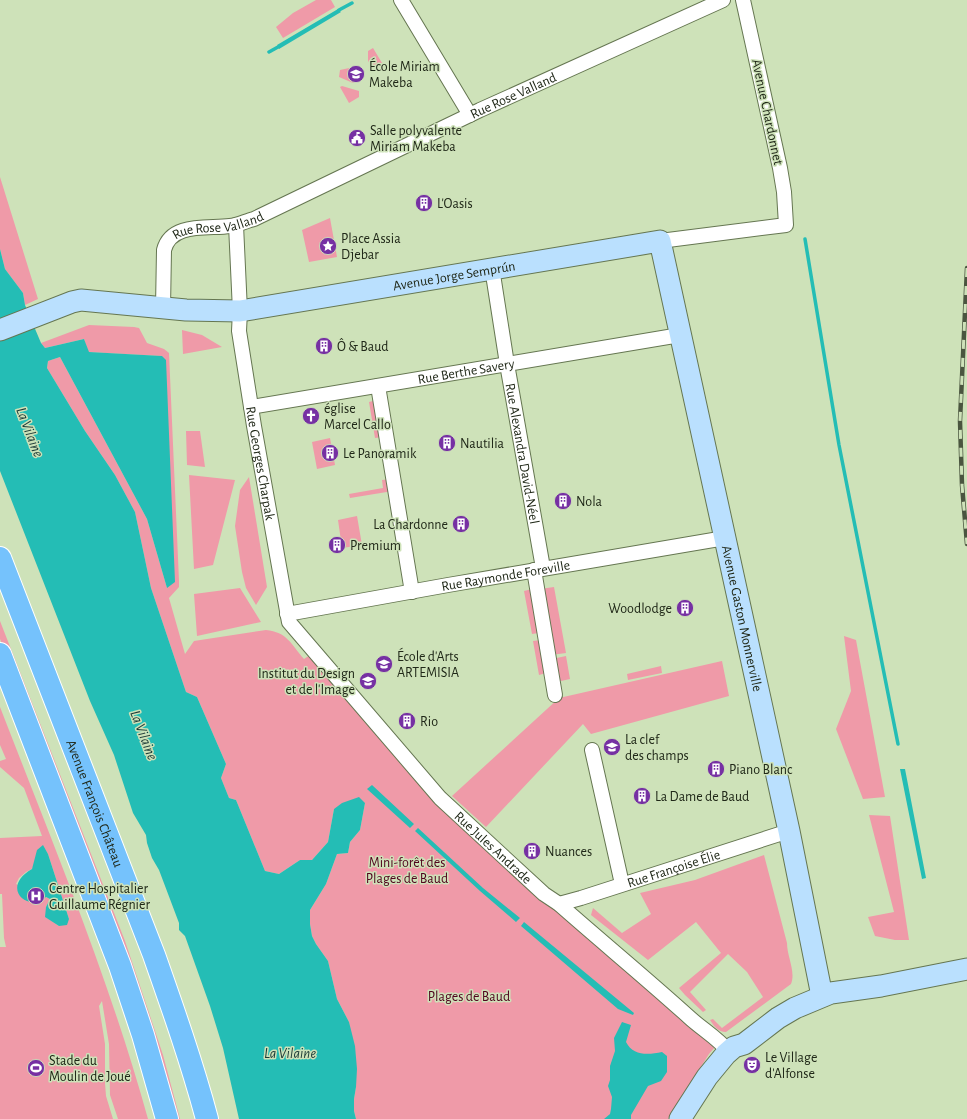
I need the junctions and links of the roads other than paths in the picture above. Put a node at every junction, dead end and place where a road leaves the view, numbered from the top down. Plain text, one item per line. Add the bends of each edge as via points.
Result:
1 (401, 0) edge
2 (723, 0) edge
3 (743, 0) edge
4 (470, 115) junction
5 (236, 225) junction
6 (786, 225) joint
7 (660, 241) junction
8 (492, 268) junction
9 (163, 308) junction
10 (240, 310) junction
11 (46, 320) junction
12 (0, 330) edge
13 (680, 335) junction
14 (0, 344) edge
15 (507, 364) junction
16 (378, 386) junction
17 (251, 407) junction
18 (725, 538) junction
19 (0, 558) edge
20 (538, 569) junction
21 (412, 592) junction
22 (287, 614) junction
23 (0, 654) edge
24 (554, 695) dead end
25 (592, 750) dead end
26 (789, 831) junction
27 (622, 884) junction
28 (559, 904) junction
29 (967, 969) edge
30 (822, 996) junction
31 (736, 1048) junction
32 (167, 1119) edge
33 (207, 1119) edge
34 (680, 1119) edge
35 (687, 1119) edge

1 - 4 street
2 - 4 street, Rue Rose Valland
3 - 6 street, Avenue Chardonnet via 780,168
4 - 5 street, Rue Rose Valland via 260,216
5 - 9 street, Rue Rose Valland via 179,231 170,237 165,243 164,250
5 - 10 street, Rue Georges Charpak
6 - 7 street, Avenue Jorge Semprún
7 - 8 street, Avenue Jorge Semprún
7 - 13 street, Avenue Gaston Monnerville
8 - 10 street, Avenue Jorge Semprún
8 - 15 street, Rue Alexandra David-Néel
9 - 10 street, Avenue Jorge Semprún
9 - 11 street, Avenue Jorge Semprún via 121,304 75,316
10 - 17 street, Rue Georges Charpak via 239,331
11 - 12 street
11 - 14 street
13 - 15 street, Rue Berthe Savery
13 - 18 street, Avenue Gaston Monnerville
15 - 16 street, Rue Berthe Savery
15 - 20 street, Rue Alexandra David-Néel
16 - 17 street, Rue Berthe Savery
16 - 21 street
17 - 22 street, Rue Georges Charpak
18 - 20 street, Rue Raymonde Foreville
18 - 26 street, Avenue Gaston Monnerville
19 - 33 main road, Avenue François Château via 154,955 177,1018
20 - 21 street, Rue Raymonde Foreville
20 - 24 street, Rue Alexandra David-Néel
21 - 22 street, Rue Raymonde Foreville
22 - 28 street, Rue Jules Andrade via 289,622 298,634 440,798 544,894
23 - 32 main road via 120,966
25 - 27 street
26 - 27 street, Rue Françoise Élie
26 - 30 street, Avenue Gaston Monnerville
27 - 28 street, Rue Françoise Élie
28 - 31 street, Rue Jules Andrade via 725,1048
29 - 30 street
30 - 31 street via 778,1018
31 - 34 street via 707,1077
31 - 35 street via 738,1053 711,1082

